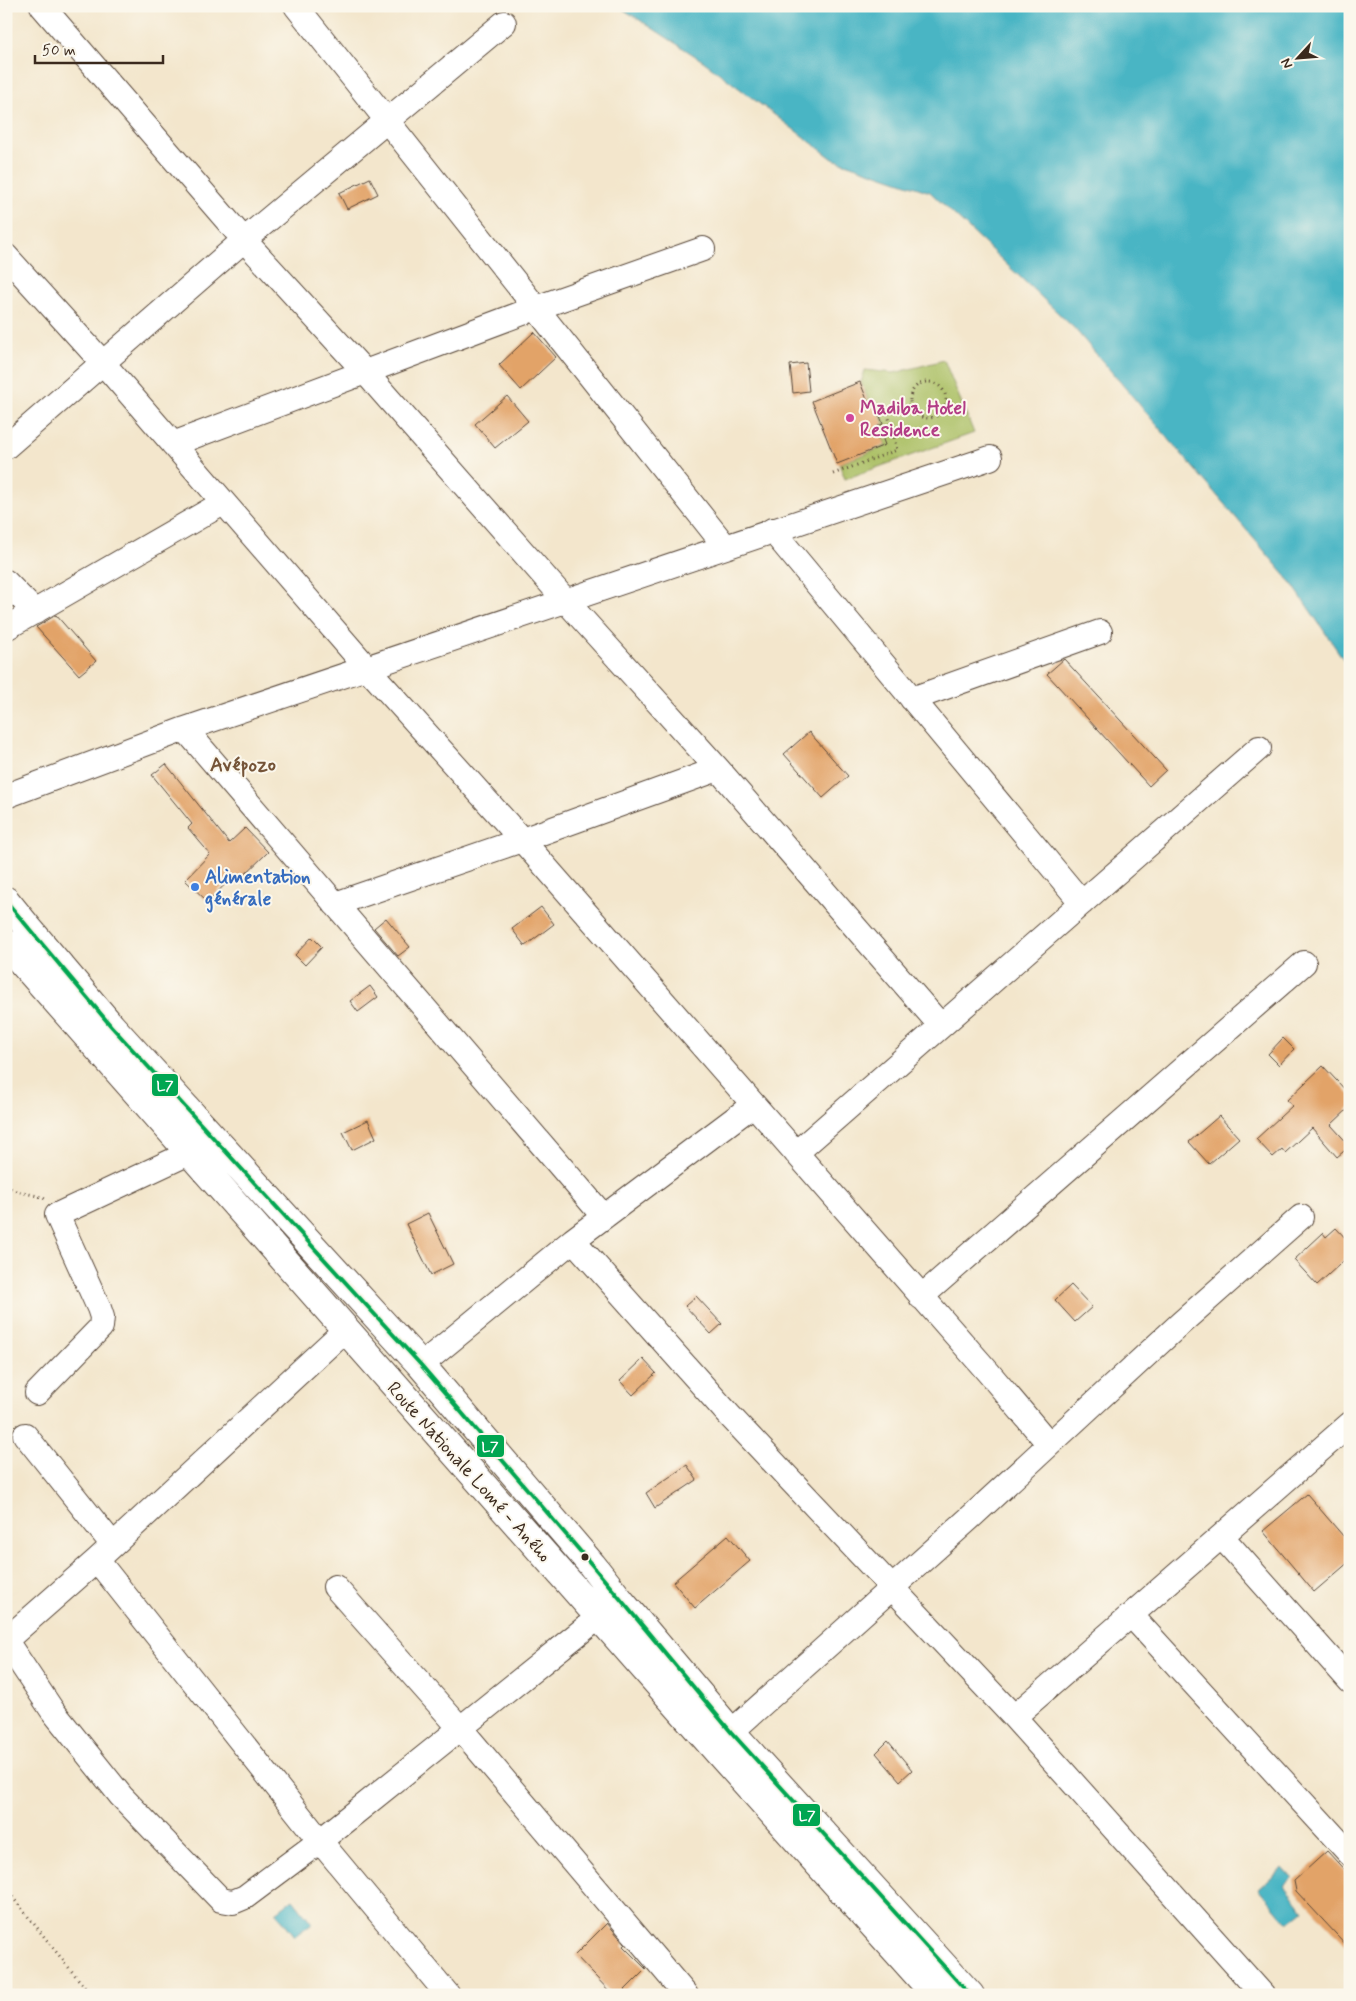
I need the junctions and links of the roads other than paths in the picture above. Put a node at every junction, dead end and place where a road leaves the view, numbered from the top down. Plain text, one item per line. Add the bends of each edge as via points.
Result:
1 (42, 6) edge
2 (296, 6) edge
3 (504, 23) dead end
4 (387, 120) junction
5 (244, 240) junction
6 (703, 249) dead end
7 (6, 256) edge
8 (536, 308) junction
9 (103, 363) junction
10 (365, 372) junction
11 (173, 444) junction
12 (6, 447) edge
13 (990, 458) dead end
14 (223, 503) junction
15 (772, 530) junction
16 (724, 546) junction
17 (6, 582) edge
18 (566, 601) junction
19 (35, 612) junction
20 (6, 628) edge
21 (1100, 632) dead end
22 (368, 669) junction
23 (912, 699) junction
24 (185, 729) junction
25 (1259, 748) dead end
26 (718, 769) junction
27 (6, 796) edge
28 (522, 840) junction
29 (6, 900) edge
30 (1082, 903) junction
31 (336, 904) junction
32 (6, 944) edge
33 (1304, 963) dead end
34 (942, 1026) junction
35 (753, 1105) junction
36 (189, 1153) junction
37 (796, 1153) junction
38 (604, 1217) junction
39 (1301, 1217) dead end
40 (573, 1240) junction
41 (922, 1297) junction
42 (345, 1330) junction
43 (422, 1365) junction
44 (37, 1393) dead end
45 (1350, 1424) edge
46 (25, 1435) dead end
47 (1049, 1444) junction
48 (1222, 1537) junction
49 (105, 1552) junction
50 (335, 1587) dead end
51 (891, 1588) junction
52 (1131, 1615) junction
53 (599, 1618) junction
54 (6, 1640) edge
55 (1350, 1681) edge
56 (1014, 1718) junction
57 (460, 1728) junction
58 (731, 1732) junction
59 (320, 1841) junction
60 (1350, 1854) edge
61 (448, 1995) edge
62 (686, 1995) edge
63 (936, 1995) edge
64 (970, 1995) edge
65 (1263, 1995) edge

1 - 5 street
2 - 4 street
3 - 4 street
4 - 5 street
4 - 8 street
5 - 9 street
5 - 10 street
6 - 8 street
7 - 9 street
8 - 10 street
8 - 16 street
9 - 11 street
9 - 12 street
10 - 11 street
10 - 18 street
11 - 14 street
13 - 15 street
14 - 19 street
14 - 22 street
15 - 16 street
15 - 23 street
16 - 18 street
17 - 19 street
18 - 22 street
18 - 26 street
19 - 20 street
21 - 23 street
22 - 24 street
22 - 28 street
23 - 30 street
24 - 27 street
24 - 31 street
25 - 30 street
26 - 28 street
26 - 34 street
28 - 31 street
28 - 35 street
29 - 43 highway, Route Nationale Lomé - Aného via 111,1026
30 - 34 street
31 - 38 street
32 - 36 highway, Route Nationale Lomé - Aného
33 - 41 street
34 - 37 street
35 - 37 street
35 - 38 street
36 - 42 highway, Route Nationale Lomé - Aného
36 - 44 street via 57,1214 99,1308 101,1327
37 - 41 street
38 - 40 street
39 - 47 street
40 - 43 street
40 - 51 street via 729,1415
41 - 47 street
42 - 49 street
42 - 53 highway, Route Nationale Lomé - Aného
43 - 58 highway, Route Nationale Lomé - Aného
45 - 48 street
46 - 49 street
47 - 51 street
48 - 52 street
48 - 55 street
49 - 54 street
49 - 59 street
50 - 57 street
51 - 56 street
51 - 58 street
52 - 56 street
52 - 60 street
53 - 57 street
53 - 63 highway, Route Nationale Lomé - Aného
54 - 59 street via 52,1710 121,1796 221,1900 233,1902 246,1896
56 - 65 street
57 - 59 street
57 - 62 street
58 - 64 highway, Route Nationale Lomé - Aného
59 - 61 street

